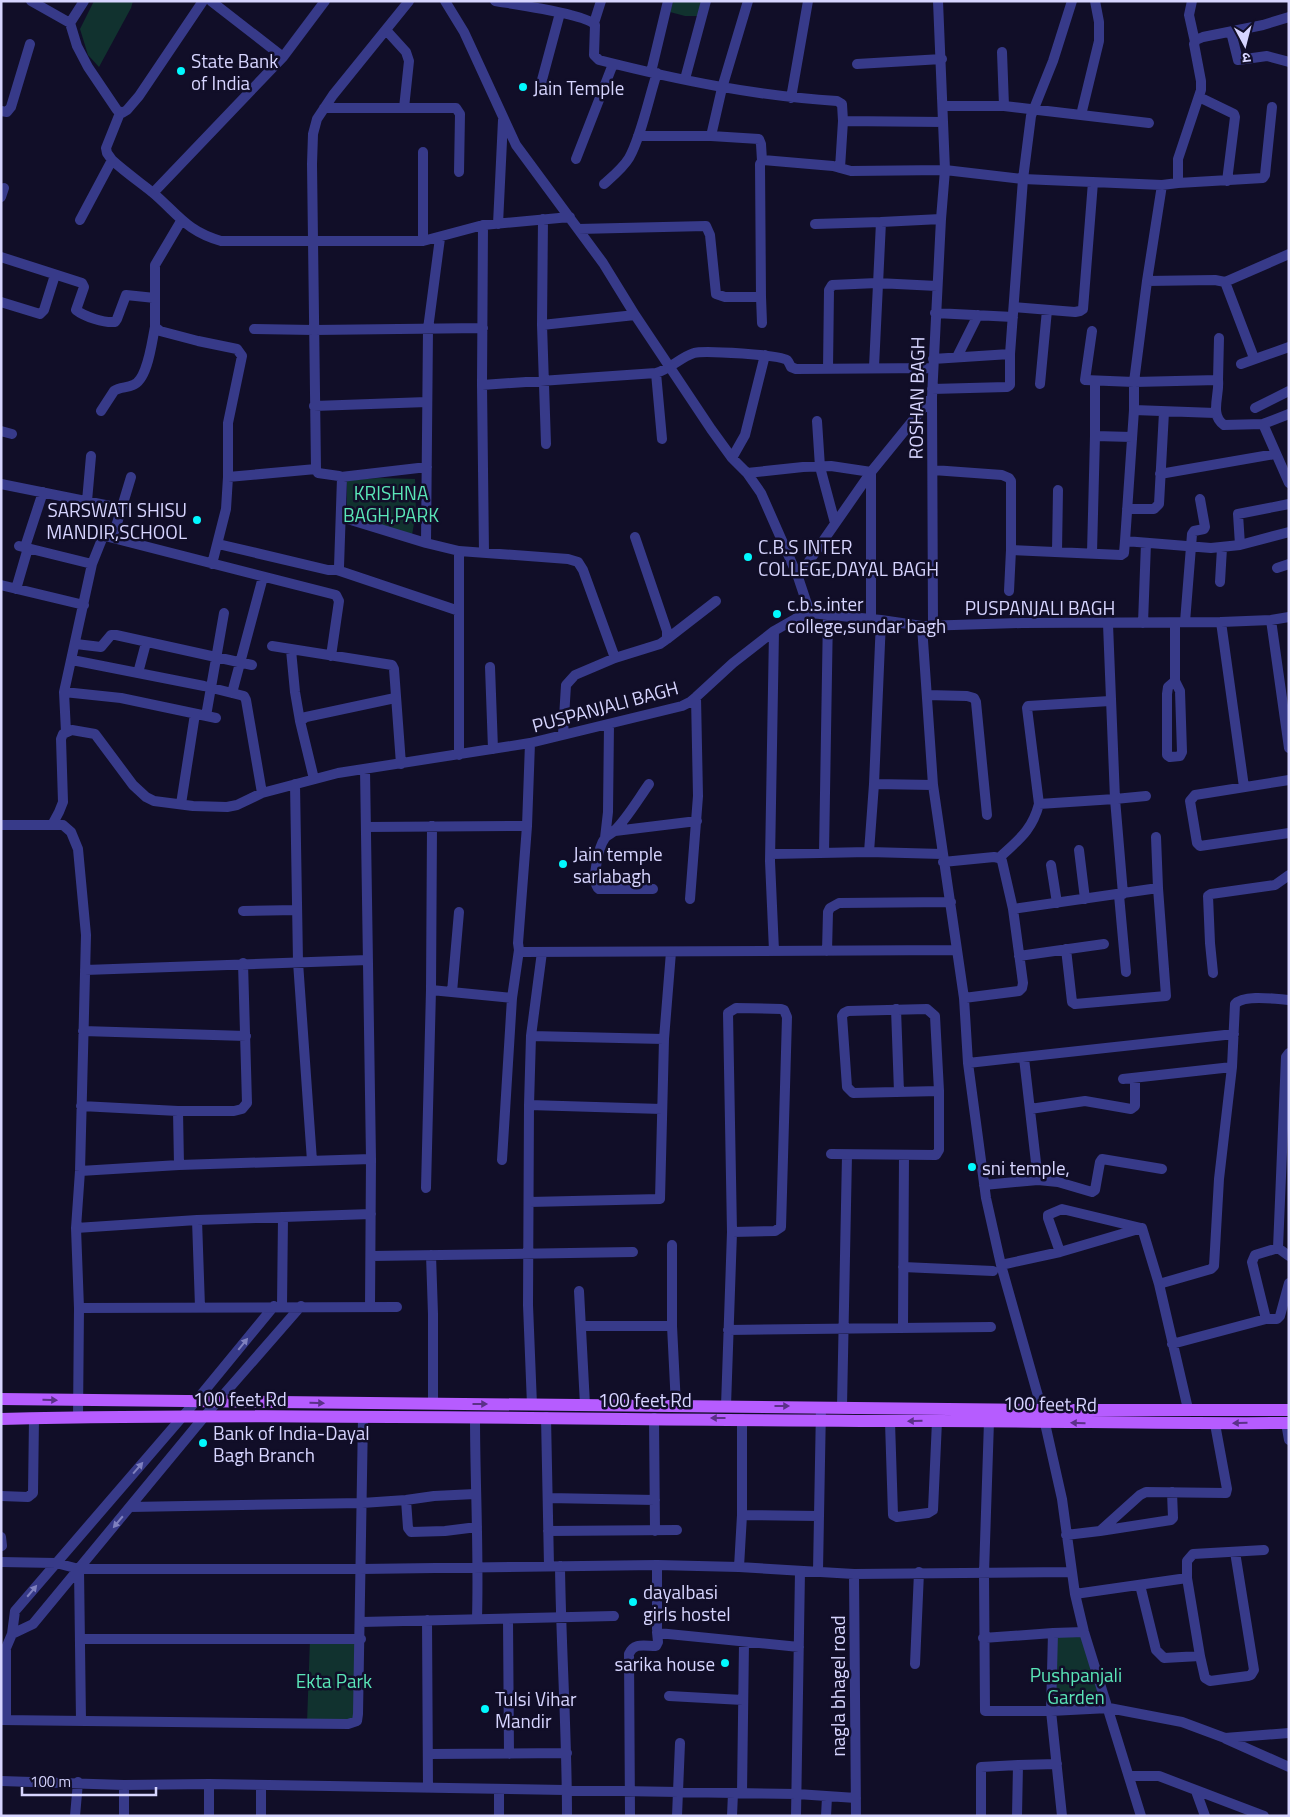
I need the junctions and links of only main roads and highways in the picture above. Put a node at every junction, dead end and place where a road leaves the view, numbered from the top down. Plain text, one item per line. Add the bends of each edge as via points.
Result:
1 (1, 1399) edge
2 (1289, 1410) edge
3 (821, 1413) junction
4 (1043, 1416) junction
5 (1, 1419) edge
6 (1288, 1423) edge

1 -> 3 main road via 726,1406
2 - 4 main road
4 -> 3 main road, 100 feet Rd via 989,1421 890,1422
3 - 4 main road via 842,1407
3 -> 5 main road, 100 feet Rd via 742,1419
6 -> 4 main road, 100 feet Rd via 1215,1424

